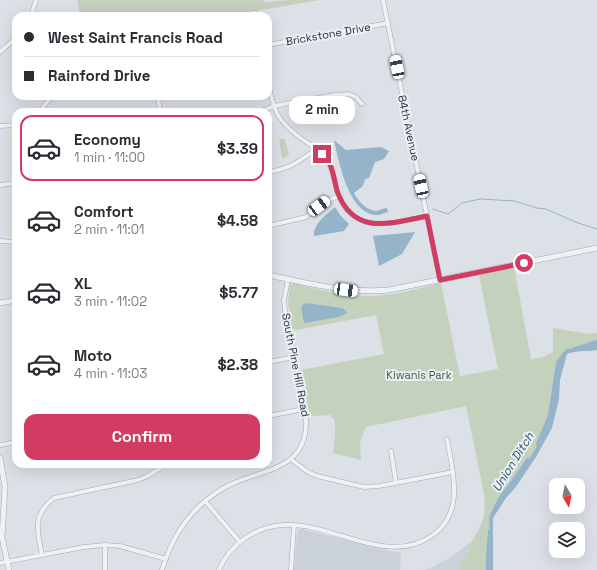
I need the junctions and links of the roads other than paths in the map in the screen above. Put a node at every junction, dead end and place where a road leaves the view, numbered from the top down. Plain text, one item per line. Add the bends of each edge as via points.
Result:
1 (36, 0) edge
2 (383, 0) edge
3 (32, 12) edge
4 (388, 23) junction
5 (12, 42) edge
6 (272, 44) edge
7 (0, 52) edge
8 (272, 98) edge
9 (49, 100) edge
10 (362, 104) dead end
11 (274, 106) junction
12 (42, 108) edge
13 (269, 108) edge
14 (12, 125) edge
15 (0, 126) edge
16 (316, 149) junction
17 (272, 171) edge
18 (12, 184) edge
19 (0, 185) edge
20 (340, 196) junction
21 (427, 216) junction
22 (272, 225) edge
23 (0, 241) edge
24 (12, 242) edge
25 (597, 248) edge
26 (272, 276) edge
27 (288, 279) junction
28 (440, 280) junction
29 (12, 301) edge
30 (0, 303) edge
31 (294, 357) junction
32 (272, 361) edge
33 (304, 409) junction
34 (272, 415) edge
35 (447, 439) dead end
36 (12, 443) edge
37 (0, 445) edge
38 (390, 451) dead end
39 (0, 458) edge
40 (292, 460) junction
41 (161, 468) edge
42 (453, 472) junction
43 (396, 483) junction
44 (205, 501) junction
45 (294, 525) junction
46 (240, 542) junction
47 (105, 545) junction
48 (42, 555) junction
49 (166, 559) junction
50 (7, 561) junction
51 (0, 563) edge
52 (9, 570) edge
53 (105, 570) edge
54 (162, 570) edge
55 (219, 570) edge
56 (291, 570) edge

1 - 3 street
2 - 4 street, 84th Avenue
4 - 6 street, Brickstone Drive
4 - 21 street, 84th Avenue
5 - 7 street
8 - 11 street
9 - 12 street
10 - 11 street via 349,94
11 - 13 street
11 - 16 street via 282,122
14 - 15 street
16 - 17 street via 297,164
16 - 20 street via 331,166
18 - 19 street
20 - 21 street via 346,209 367,222 387,224
20 - 22 street via 328,200 306,217
21 - 28 street, 84th Avenue
23 - 24 street
25 - 28 street
26 - 27 street
27 - 28 street via 337,289 372,292
27 - 31 street, South Pine Hill Road via 284,300
29 - 30 street
31 - 32 street
31 - 33 street, South Pine Hill Road
33 - 34 street
33 - 40 street, South Pine Hill Road via 307,428 304,440
35 - 42 street
36 - 37 street
38 - 43 street
39 - 50 street via 5,487 2,537
40 - 43 street via 317,476 356,486 371,487
40 - 44 street via 282,466 237,481
41 - 48 street via 138,480 54,498 40,512 38,520 37,531
42 - 43 street
42 - 45 street via 455,496 450,515 437,533 418,544 380,546
44 - 46 street
44 - 49 street via 178,531
45 - 46 street via 265,528
45 - 56 street
46 - 55 street
47 - 48 street
47 - 49 street via 120,546
47 - 53 street
48 - 50 street
49 - 54 street
50 - 51 street
50 - 52 street

